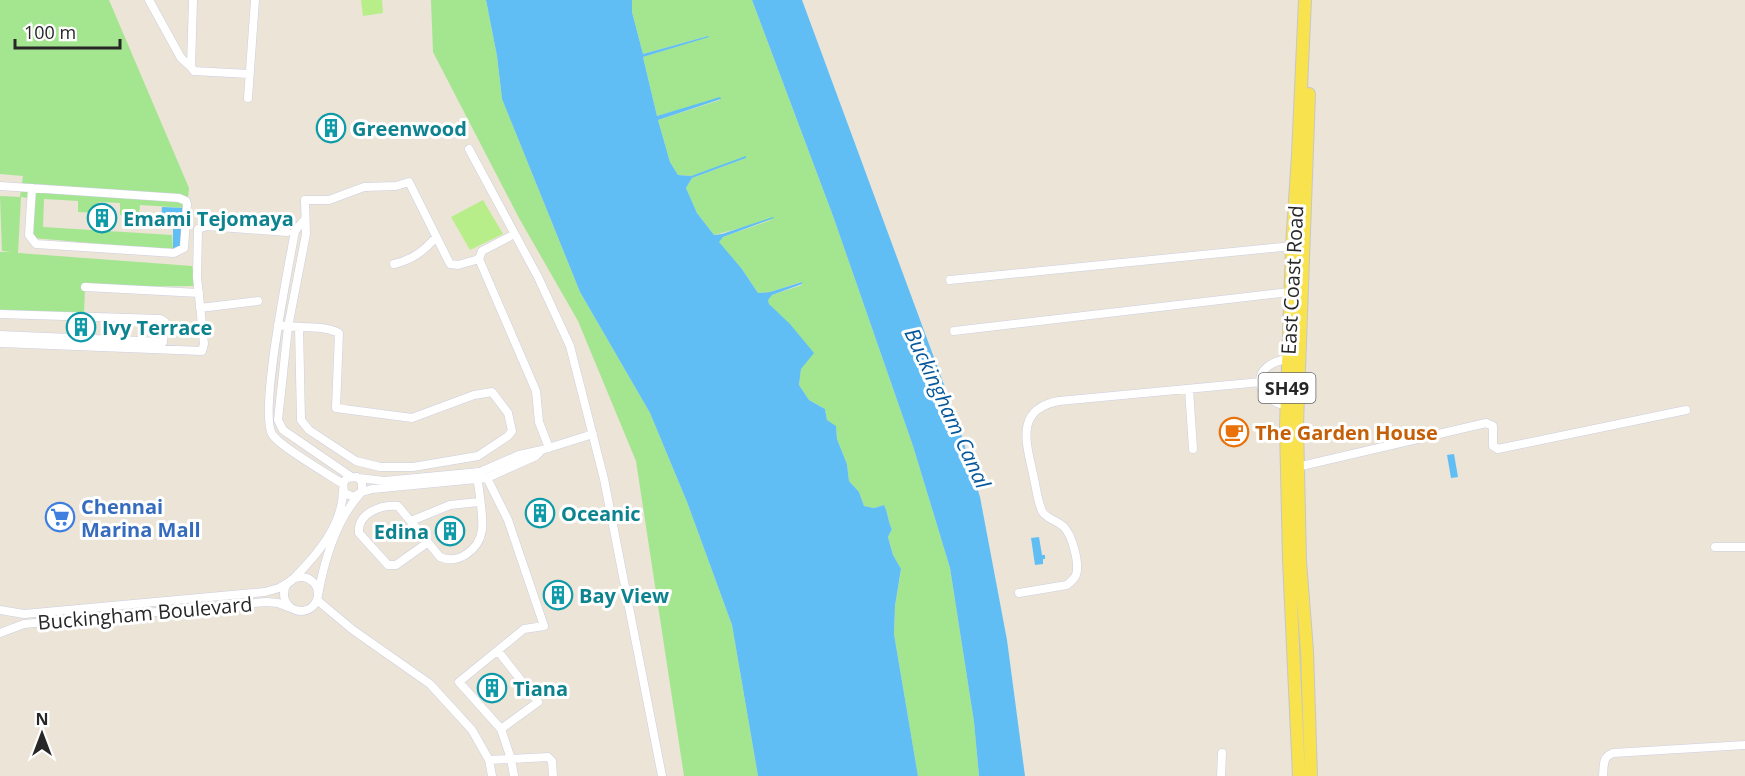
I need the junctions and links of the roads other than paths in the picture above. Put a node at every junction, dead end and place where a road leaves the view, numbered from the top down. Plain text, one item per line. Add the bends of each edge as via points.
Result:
1 (149, 0) edge
2 (194, 0) edge
3 (255, 0) edge
4 (1305, 0) edge
5 (1313, 0) edge
6 (190, 67) junction
7 (249, 74) junction
8 (248, 98) dead end
9 (470, 149) dead end
10 (0, 186) edge
11 (32, 188) junction
12 (305, 219) junction
13 (287, 232) dead end
14 (436, 237) junction
15 (509, 237) dead end
16 (1292, 246) junction
17 (479, 259) junction
18 (394, 264) dead end
19 (950, 280) dead end
20 (85, 287) dead end
21 (199, 292) junction
22 (1290, 292) junction
23 (258, 301) dead end
24 (200, 308) junction
25 (0, 314) edge
26 (278, 325) junction
27 (288, 327) junction
28 (299, 327) junction
29 (954, 331) dead end
30 (0, 335) edge
31 (0, 342) edge
32 (1288, 359) junction
33 (1261, 382) junction
34 (1189, 389) junction
35 (1286, 406) junction
36 (1686, 410) dead end
37 (593, 434) junction
38 (546, 449) junction
39 (1193, 449) dead end
40 (324, 458) junction
41 (316, 467) junction
42 (1297, 467) junction
43 (477, 476) junction
44 (354, 477) junction
45 (487, 478) junction
46 (343, 487) junction
47 (361, 493) junction
48 (479, 502) junction
49 (411, 521) junction
50 (427, 543) junction
51 (1715, 547) dead end
52 (1745, 547) edge
53 (291, 580) junction
54 (1019, 593) dead end
55 (318, 598) junction
56 (134, 604) junction
57 (291, 608) junction
58 (0, 610) edge
59 (19, 614) junction
60 (135, 614) junction
61 (20, 625) junction
62 (0, 633) edge
63 (498, 651) junction
64 (501, 729) junction
65 (1745, 745) edge
66 (1222, 753) dead end
67 (511, 759) junction
68 (489, 760) junction
69 (492, 776) edge
70 (514, 776) edge
71 (553, 776) edge
72 (662, 776) edge
73 (1221, 776) edge
74 (1299, 776) edge
75 (1311, 776) edge
76 (1603, 776) edge

1 - 6 street
2 - 6 street
3 - 7 street
4 - 16 main road, East Coast Road / SH49
5 - 42 main road, East Coast Road / SH49
6 - 7 street via 194,71
7 - 8 street
9 - 37 street via 570,346
10 - 11 street
11 - 11 street via 183,199 187,204 184,248 174,254 36,244 29,235
12 - 14 street via 305,200 329,200 364,187 408,182
12 - 26 street via 295,231
12 - 27 street via 306,234
13 - 21 street via 200,227
14 - 17 street via 450,264
14 - 18 street via 416,256
15 - 17 street via 482,251
16 - 19 street
16 - 22 main road, East Coast Road / SH49
17 - 38 street via 536,391
20 - 21 street
21 - 24 street
22 - 29 street
22 - 32 main road, East Coast Road / SH49
23 - 24 street
24 - 31 street via 204,347 200,352
25 - 30 street via 160,319 165,322 165,339 161,342
26 - 27 street
26 - 41 street via 269,392 269,426 280,442
27 - 28 street
27 - 40 street via 280,426
28 - 28 street via 302,420 309,430 356,461 380,467 412,467 478,456 512,431 507,413 492,392 412,418 336,408 339,333 328,328
32 - 33 street via 1267,365
32 - 35 main road, East Coast Road / SH49
33 - 34 street
33 - 35 street via 1266,396
34 - 39 street
34 - 54 street via 1059,401 1033,412 1027,445 1041,507 1046,517 1066,528 1077,571 1066,585
35 - 74 main road, East Coast Road / SH49
36 - 42 street via 1498,449 1493,446 1493,426 1486,423
37 - 38 street
37 - 72 street
38 - 43 street via 519,455
38 - 45 street
40 - 41 street
40 - 44 street
41 - 46 street
42 - 75 main road, East Coast Road / SH49
43 - 44 street via 384,481
43 - 45 street
43 - 47 street
43 - 48 street
44 - 46 street, Buckingham Boulevard via 345,480
44 - 47 street via 363,485
45 - 63 street via 507,520 544,626 524,629
46 - 47 street via 350,497
46 - 53 street, Buckingham Boulevard via 334,525
47 - 55 street via 334,541
48 - 49 street via 450,505
48 - 50 street via 482,530 470,552 457,561 448,561
49 - 50 street
49 - 50 street via 398,506 383,506 363,517 359,533 388,565 396,565
51 - 52 street
53 - 55 street via 309,579 316,585
53 - 56 street, Buckingham Boulevard via 270,591
53 - 57 street via 284,593
55 - 57 street, Buckingham Boulevard via 305,610
55 - 68 street via 352,630 429,684 472,730
56 - 59 street, Buckingham Boulevard
56 - 60 street
57 - 60 street, Buckingham Boulevard via 266,602
58 - 59 street, Buckingham Boulevard
59 - 61 street
60 - 61 street, Buckingham Boulevard
61 - 62 street, Buckingham Boulevard
63 - 64 street via 538,702
63 - 64 street via 459,682
64 - 67 street
65 - 76 street via 1613,753 1604,761
66 - 73 street
67 - 68 street
67 - 70 street
67 - 71 street via 548,757
68 - 69 street

